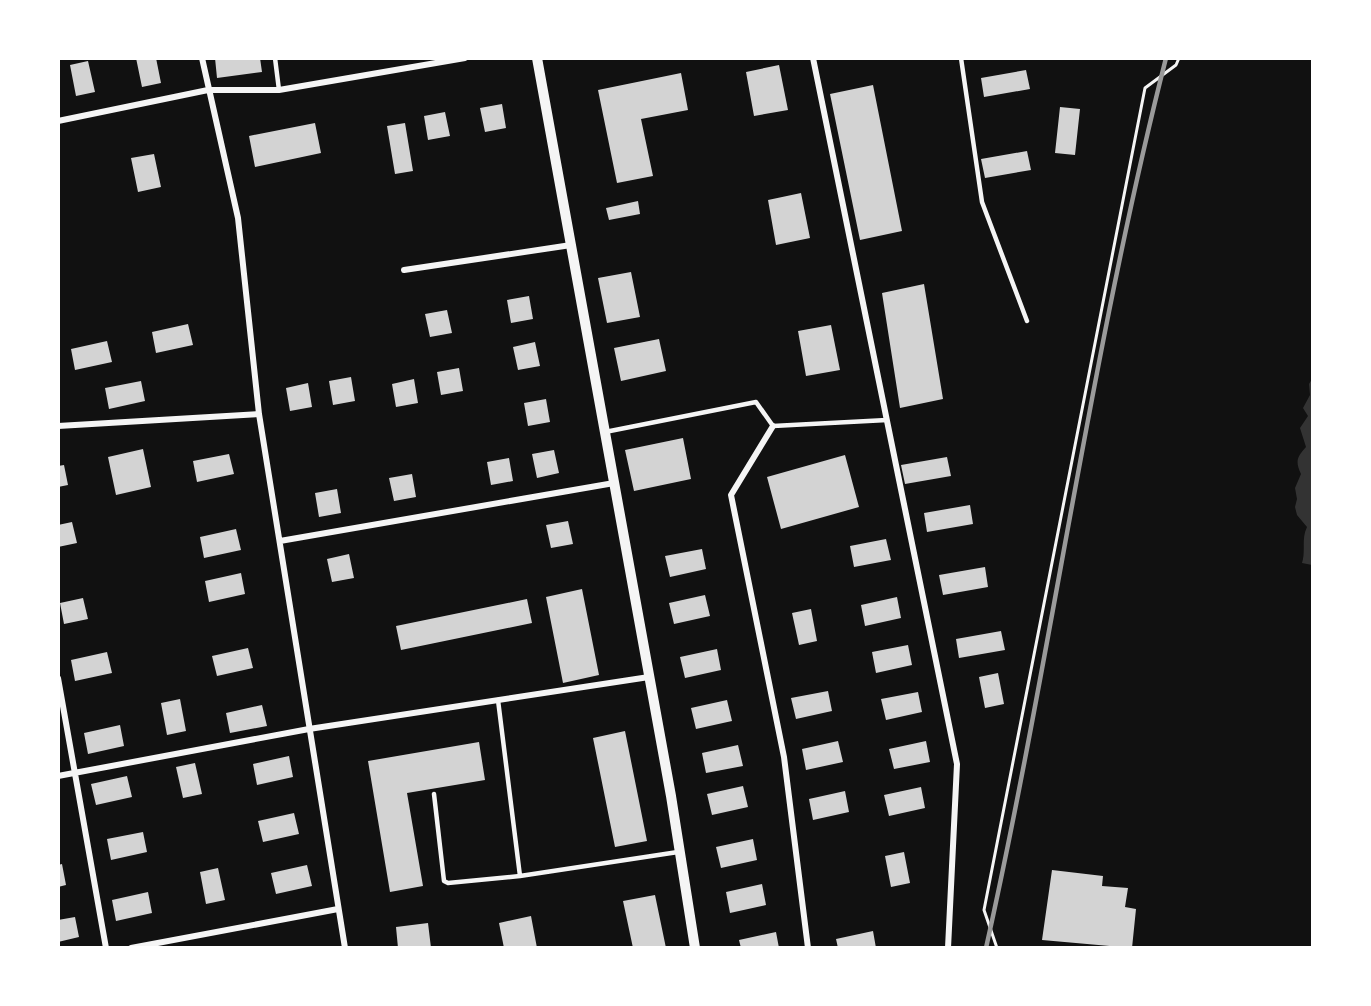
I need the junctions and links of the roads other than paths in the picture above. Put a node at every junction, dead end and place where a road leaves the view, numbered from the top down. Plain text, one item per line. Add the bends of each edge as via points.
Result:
1 (202, 58) edge
2 (274, 58) edge
3 (465, 58) edge
4 (537, 58) edge
5 (813, 58) edge
6 (961, 58) edge
7 (208, 90) junction
8 (279, 90) junction
9 (58, 121) edge
10 (571, 245) junction
11 (404, 270) dead end
12 (1028, 321) dead end
13 (259, 414) junction
14 (887, 420) junction
15 (58, 426) edge
16 (773, 426) junction
17 (605, 432) junction
18 (614, 483) junction
19 (280, 541) junction
20 (649, 677) junction
21 (58, 678) edge
22 (498, 700) junction
23 (309, 729) junction
24 (74, 773) junction
25 (58, 776) edge
26 (434, 794) dead end
27 (681, 852) junction
28 (520, 876) junction
29 (338, 909) junction
30 (694, 946) edge
31 (106, 948) edge
32 (131, 948) edge
33 (345, 948) edge
34 (808, 948) edge
35 (948, 948) edge

1 - 7 street
2 - 8 lane
3 - 8 street
4 - 10 street
5 - 14 street
6 - 12 lane via 982,202
7 - 8 street
7 - 9 street
7 - 13 street via 238,218
10 - 11 street
10 - 17 street
13 - 15 street
13 - 19 street
14 - 16 lane
14 - 35 street via 957,764
16 - 17 lane via 756,402
16 - 34 street via 730,495 784,757
17 - 18 street
18 - 19 street
18 - 20 street
19 - 23 street
20 - 22 street
20 - 27 street
21 - 24 street
22 - 23 street
22 - 28 lane
23 - 24 street
23 - 29 street
24 - 25 street
24 - 31 street
26 - 28 lane via 444,880 453,884
27 - 28 lane
27 - 30 street
29 - 32 street
29 - 33 street

